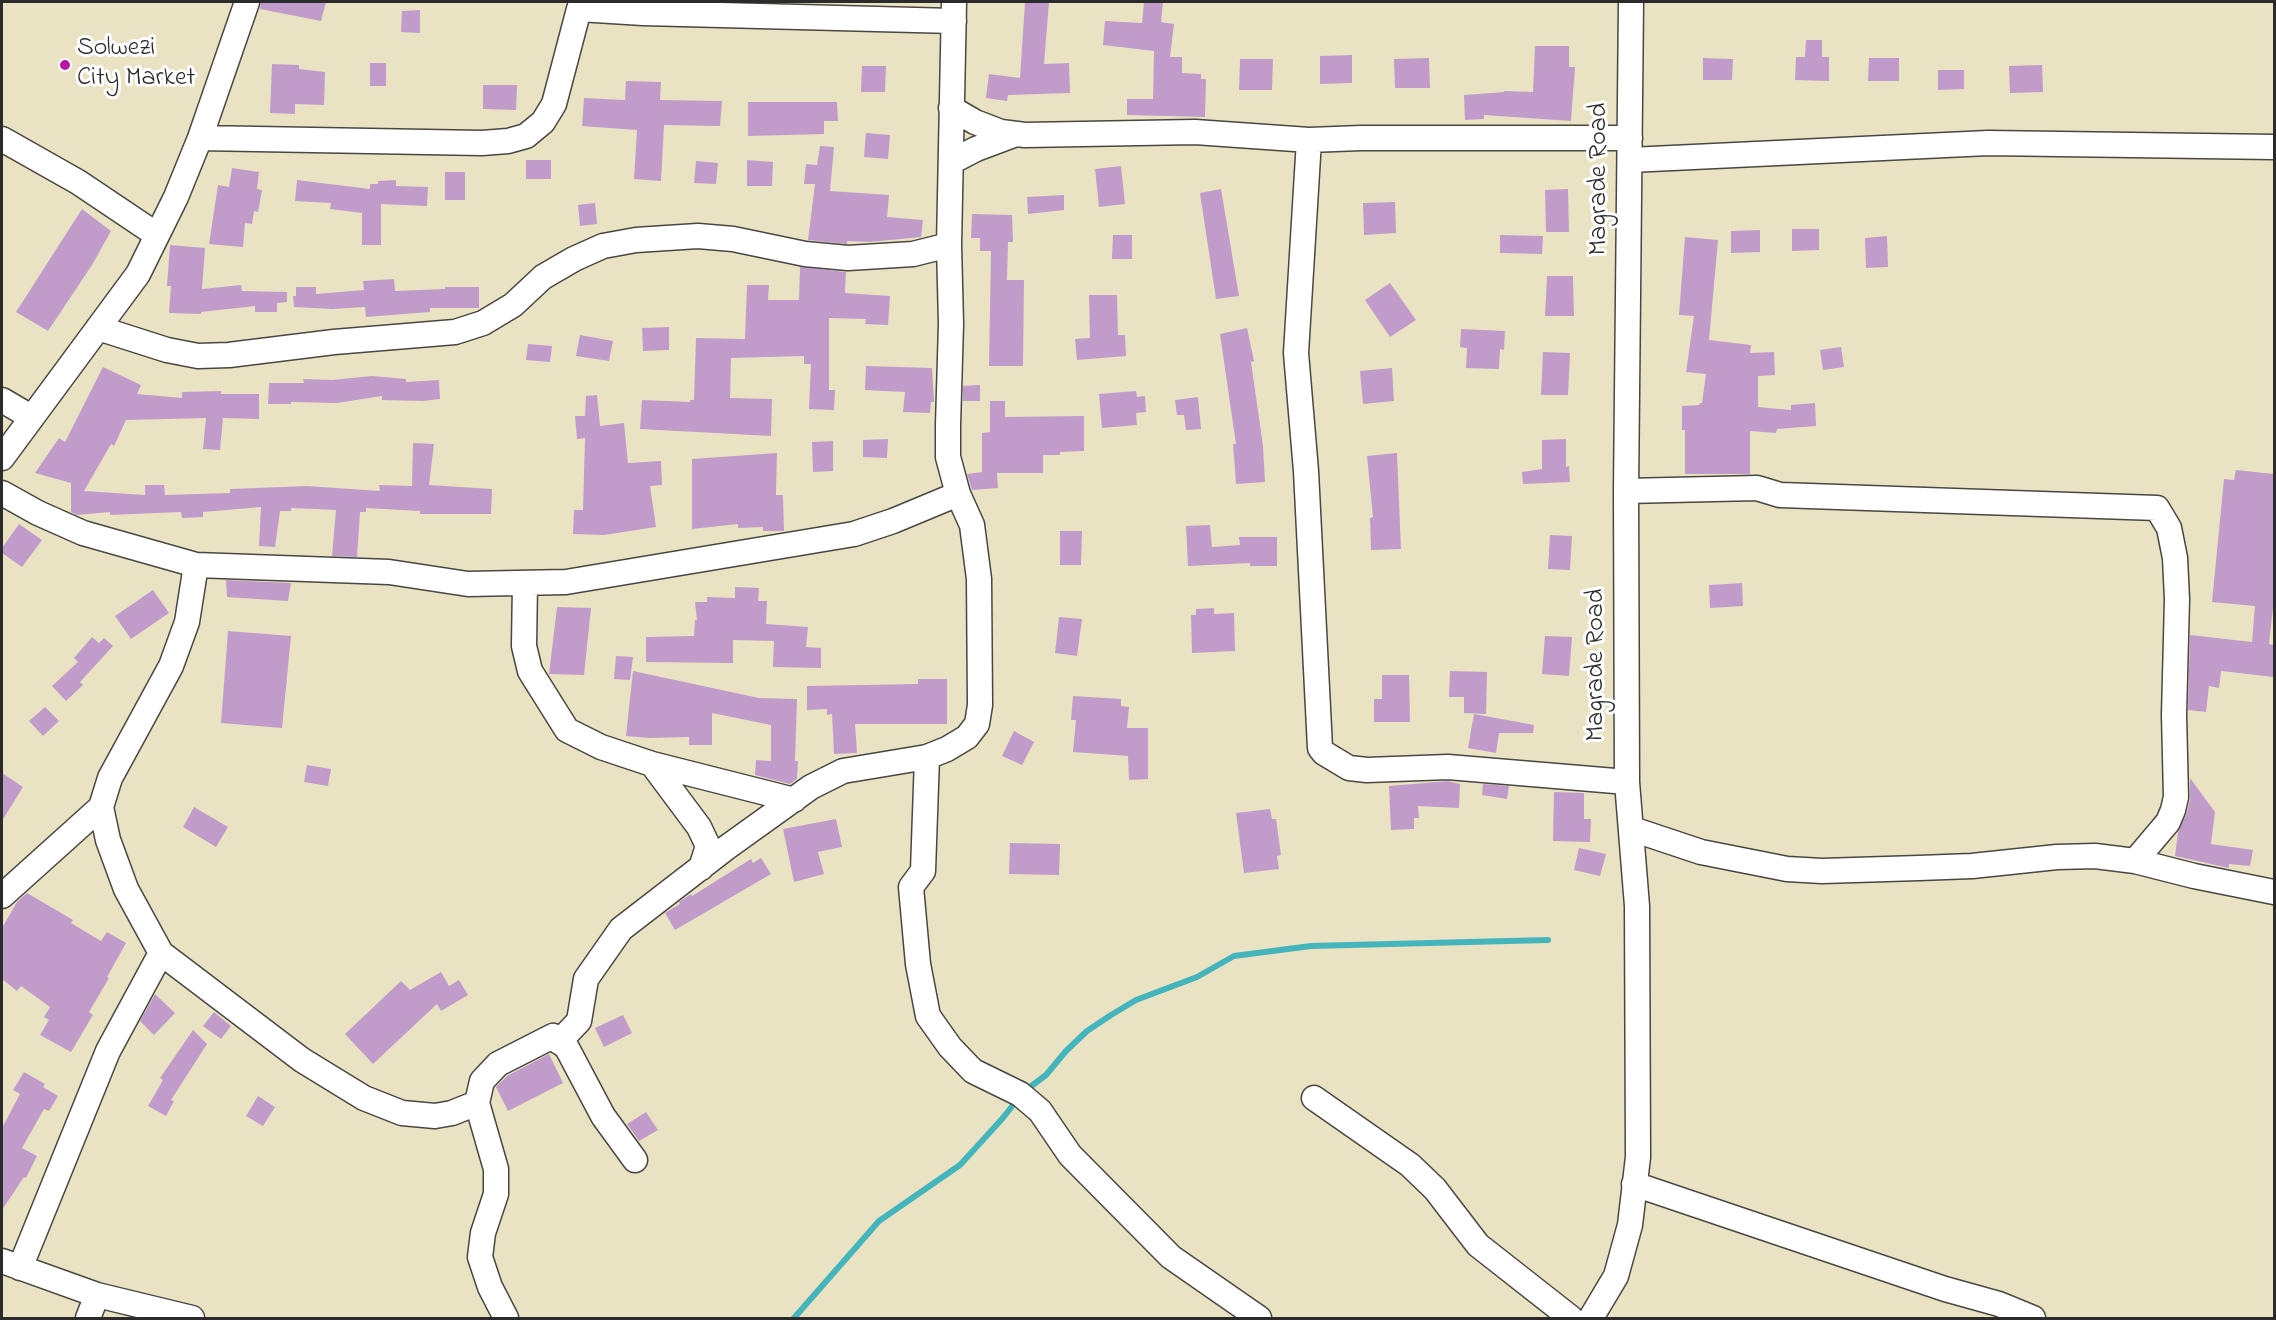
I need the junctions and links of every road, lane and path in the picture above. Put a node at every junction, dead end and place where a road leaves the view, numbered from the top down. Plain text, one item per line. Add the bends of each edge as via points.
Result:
1 (247, 2) edge
2 (1631, 2) edge
3 (578, 5) edge
4 (954, 11) edge
5 (951, 108) junction
6 (1016, 134) junction
7 (200, 138) junction
8 (2, 139) edge
9 (1309, 140) junction
10 (2274, 147) edge
11 (1630, 149) junction
12 (951, 162) junction
13 (157, 235) junction
14 (949, 245) junction
15 (98, 328) junction
16 (2, 400) edge
17 (31, 417) junction
18 (2, 458) edge
19 (1626, 491) junction
20 (2, 493) edge
21 (958, 494) junction
22 (196, 564) junction
23 (525, 583) junction
24 (927, 757) junction
25 (652, 764) junction
26 (1627, 782) junction
27 (794, 800) junction
28 (100, 807) junction
29 (1632, 829) junction
30 (2135, 861) junction
31 (700, 868) junction
32 (2274, 892) edge
33 (2, 896) edge
34 (161, 953) junction
35 (559, 1042) junction
36 (1314, 1098) dead end
37 (477, 1103) junction
38 (635, 1160) dead end
39 (1635, 1184) junction
40 (11, 1264) edge
41 (98, 1295) junction
42 (498, 1315) edge
43 (88, 1318) edge
44 (192, 1318) edge
45 (1259, 1318) edge
46 (1571, 1318) edge
47 (1591, 1318) edge
48 (2033, 1318) edge

1 - 7 street
2 - 11 street, Magrade Road
3 - 4 street via 643,13
3 - 7 street via 554,104 543,122 526,136 482,144
4 - 5 street
5 - 6 street via 975,122
5 - 12 street
6 - 9 street via 1195,132
6 - 12 street
7 - 13 street
8 - 13 street via 78,182
9 - 11 street via 1361,138
9 - 26 street via 1296,353 1320,748 1330,758 1358,769 1448,767
10 - 11 street via 1988,142
11 - 19 street, Magrade Road
12 - 14 street
13 - 15 street via 138,274
14 - 15 street via 913,254 848,258 710,237 636,240 603,246 574,259 543,277 513,304 483,323 454,332 229,355 198,356 167,350
14 - 21 street via 948,457
15 - 17 street
16 - 17 street
17 - 18 street
19 - 26 street, Magrade Road
19 - 30 street via 1757,488 1780,495 2157,508 2169,528 2175,558 2176,796 2168,822
20 - 22 street via 83,533
21 - 23 street via 854,534 566,582
21 - 24 street via 972,525 979,579 980,705 977,724 967,737
22 - 23 street via 389,572 468,584
22 - 28 street via 188,622 171,666 110,778
23 - 25 street via 524,646 530,671 567,730 601,747
24 - 27 street via 843,771
24 - 45 street via 922,871 910,887 928,1016 950,1047 974,1071 1020,1094 1040,1111 1070,1155 1171,1257
25 - 27 street
25 - 31 street via 699,827 708,846
26 - 29 street, Magrade Road
27 - 31 street
28 - 33 street
28 - 34 street via 126,889
29 - 30 street via 1711,854 1822,871 1972,866 2056,857
29 - 39 street, Magrade Road via 1637,918
30 - 32 street
31 - 35 street via 621,929 586,979 579,1021
34 - 37 street via 302,1060 364,1098 402,1113 435,1116
34 - 40 street via 108,1051
35 - 37 street via 553,1036 498,1064 482,1081
35 - 38 street via 567,1048 603,1116
36 - 46 street via 1410,1165 1435,1189 1478,1245
37 - 42 street via 496,1169 496,1194 480,1257
39 - 47 street, Magrade Road via 1630,1225 1616,1276
39 - 48 street
40 - 41 street
41 - 43 street
41 - 44 street

